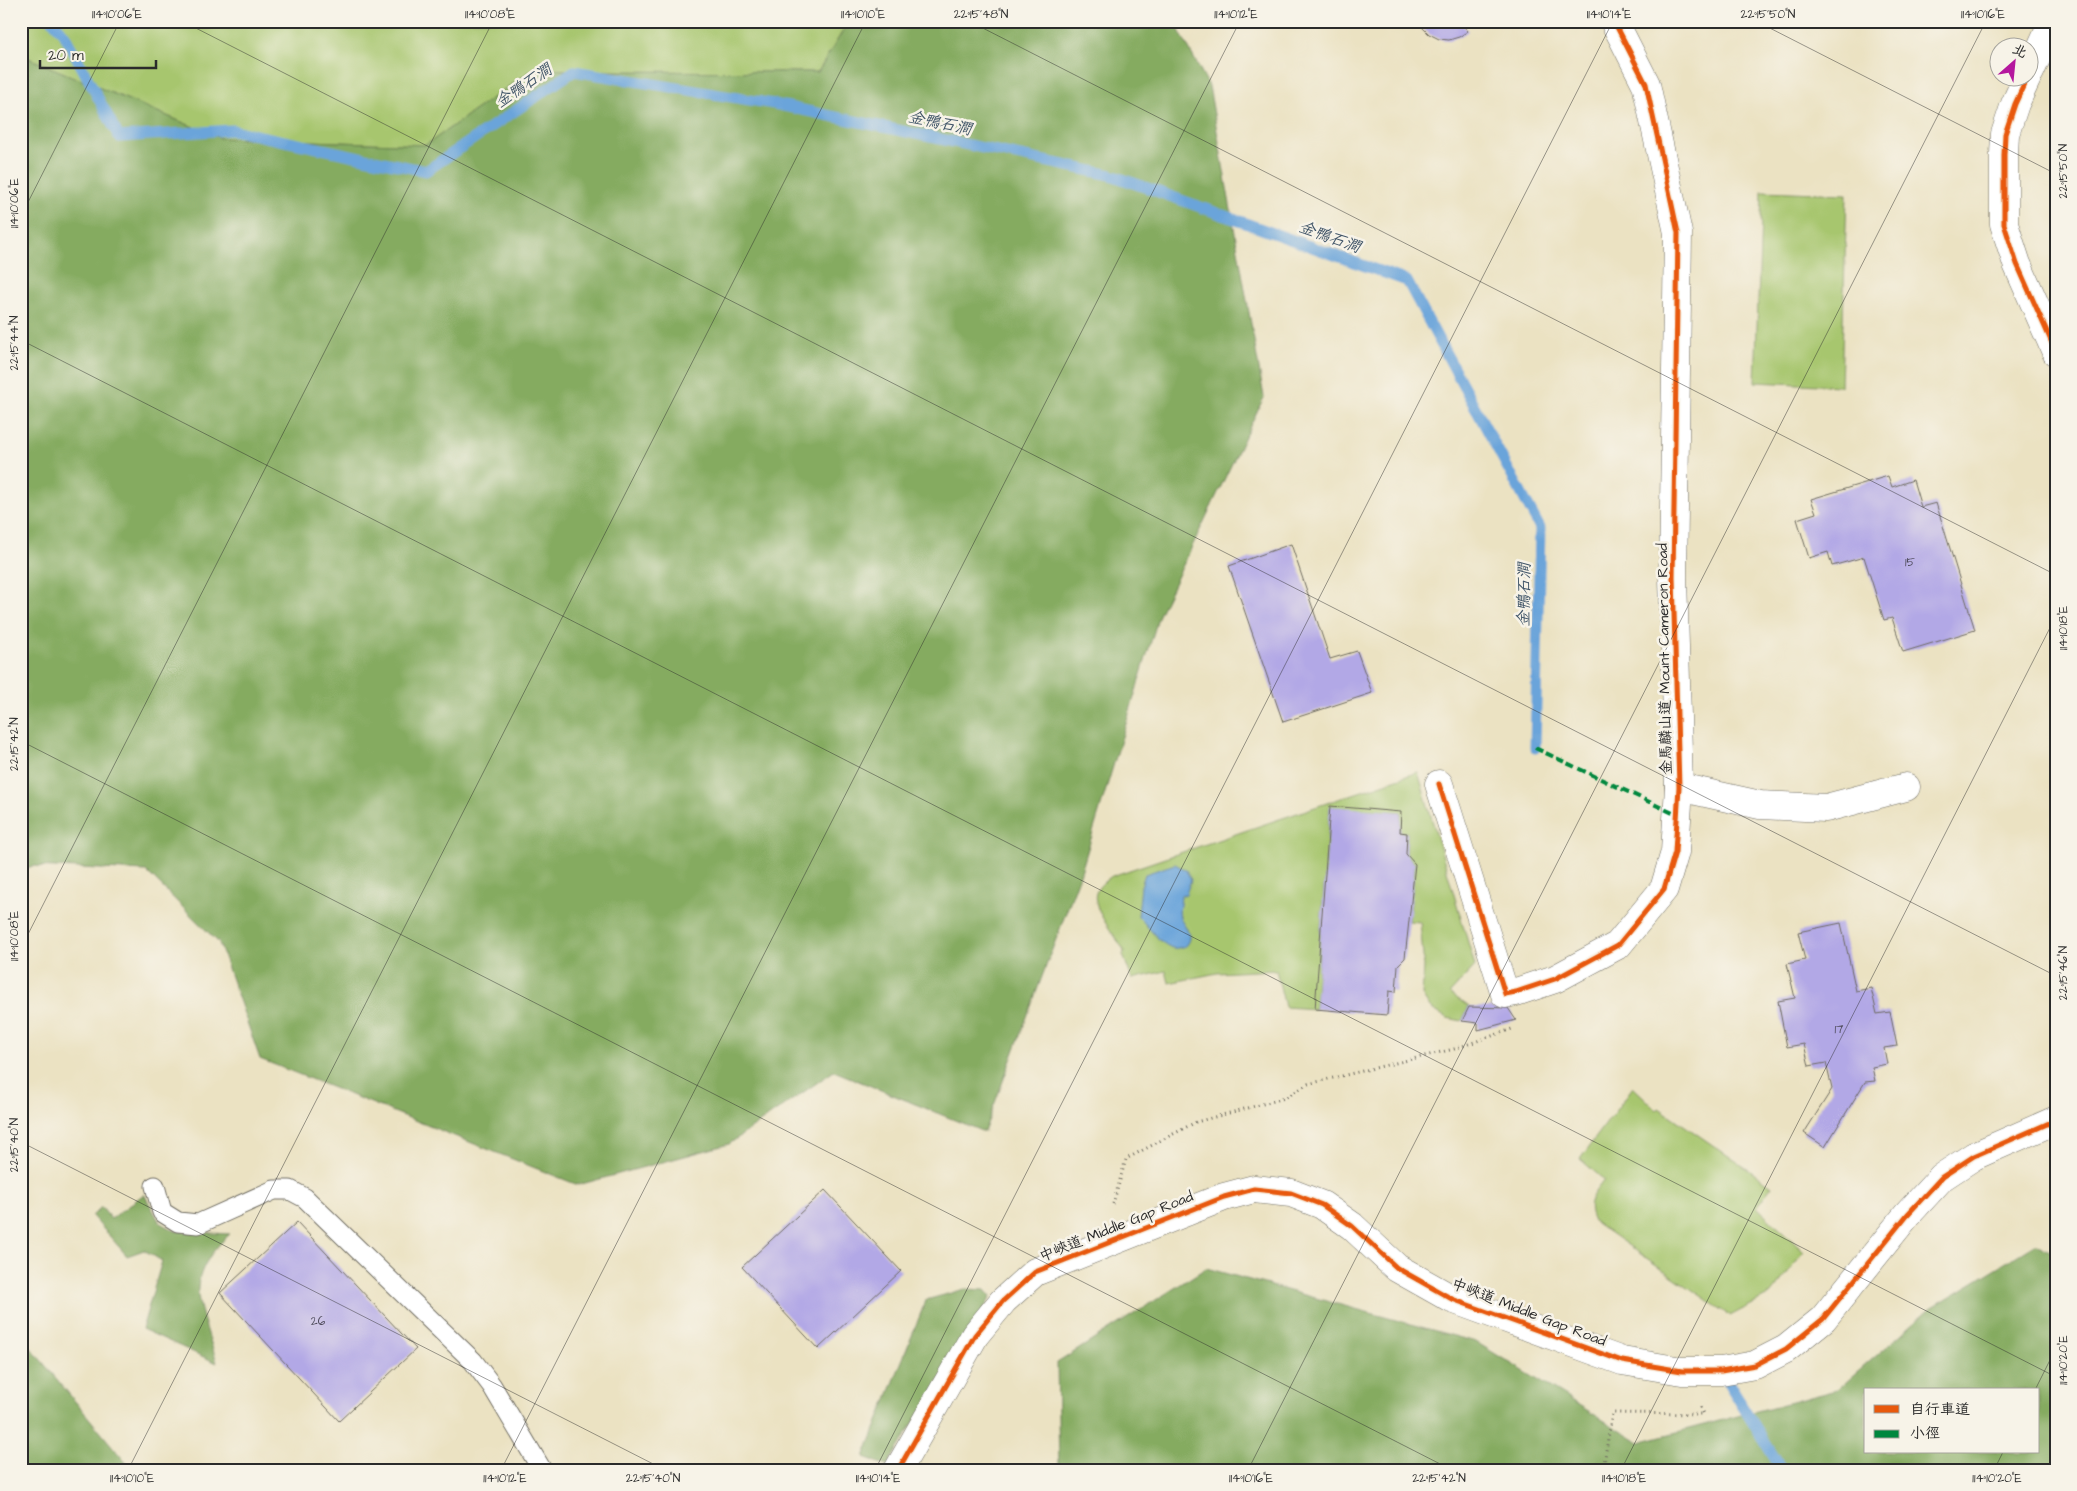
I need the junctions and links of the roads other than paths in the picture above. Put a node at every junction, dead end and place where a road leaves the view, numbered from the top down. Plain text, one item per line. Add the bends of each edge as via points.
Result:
1 (1614, 21) edge
2 (2053, 21) edge
3 (2040, 50) edge
4 (2022, 88) edge
5 (2056, 352) edge
6 (1439, 784) dead end
7 (1679, 787) junction
8 (1906, 787) dead end
9 (2056, 1120) edge
10 (154, 1186) dead end
11 (542, 1470) edge
12 (898, 1470) edge

1 - 7 street, 金馬麟山道 Mount Cameron Road via 1646,84 1678,233 1673,577
2 - 3 street
4 - 5 street via 2005,134 2004,224 2017,264
6 - 7 street, 金馬麟山道 Mount Cameron Road via 1505,994 1555,979 1618,945 1664,889 1675,852
7 - 8 street via 1760,805 1826,808
9 - 12 street, 中峽道 Middle Gap Road via 1974,1156 1942,1177 1822,1319 1786,1349 1756,1365 1721,1371 1682,1370 1622,1361 1452,1299 1397,1268 1352,1226 1322,1205 1291,1193 1254,1189 1224,1197 1036,1272 1003,1301 975,1336
10 - 11 lane via 162,1212 178,1222 198,1224 274,1190 290,1190 305,1198 473,1361 492,1386

